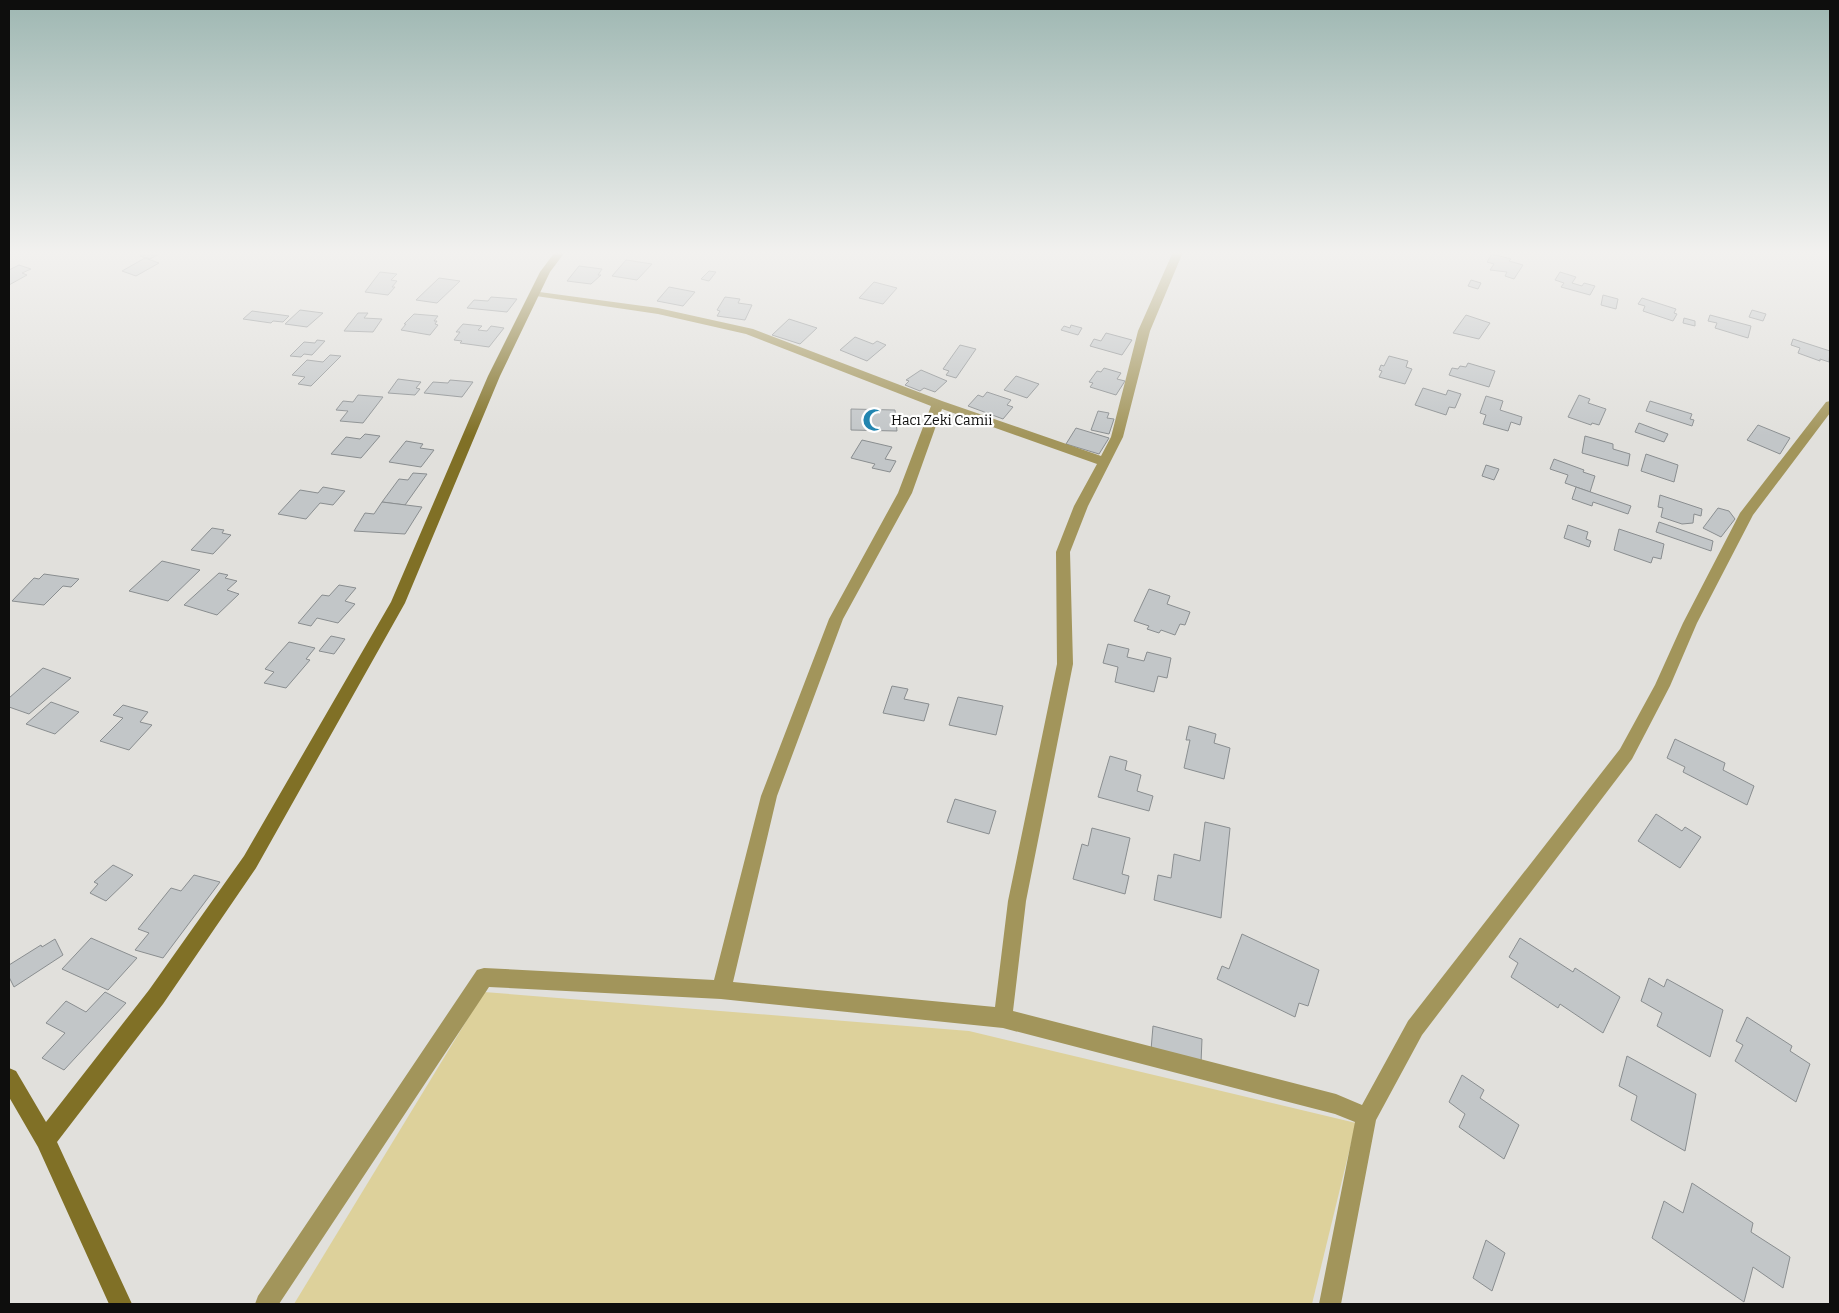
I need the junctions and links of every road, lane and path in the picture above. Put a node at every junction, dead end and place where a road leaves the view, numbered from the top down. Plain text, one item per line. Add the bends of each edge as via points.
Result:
1 (526, 313) edge
2 (668, 313) edge
3 (1152, 313) edge
4 (938, 404) junction
5 (1830, 405) edge
6 (1104, 462) junction
7 (721, 990) junction
8 (1003, 1018) junction
9 (9, 1078) edge
10 (1366, 1117) junction
11 (45, 1140) junction
12 (121, 1304) edge
13 (266, 1304) edge
14 (1330, 1304) edge

1 - 11 street via 494,376 398,603 250,862 156,997
2 - 4 street via 749,331
3 - 6 street via 1144,331 1117,437
4 - 6 street
4 - 7 street via 905,494 836,619 770,796
5 - 10 street via 1747,513 1626,754 1415,1028
6 - 8 street via 1081,506 1063,552 1065,664 1017,901
7 - 8 street
7 - 13 street via 484,977
8 - 10 street via 1336,1104
9 - 11 street
10 - 14 street
11 - 12 street

